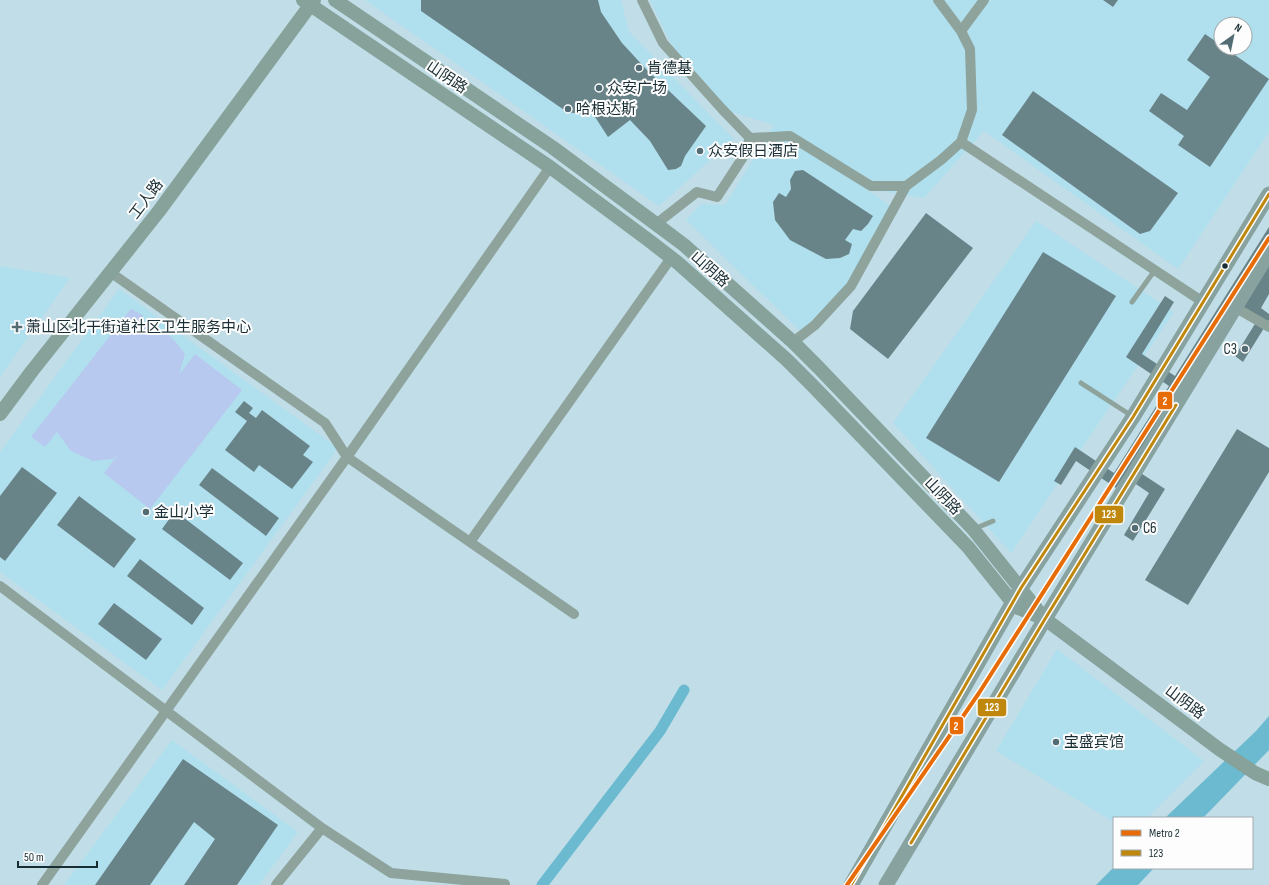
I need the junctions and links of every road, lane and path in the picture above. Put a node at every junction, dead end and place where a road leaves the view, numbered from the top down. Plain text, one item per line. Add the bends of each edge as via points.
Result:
1 (335, 0) edge
2 (642, 0) edge
3 (938, 0) edge
4 (984, 0) edge
5 (309, 2) edge
6 (961, 31) junction
7 (750, 138) junction
8 (961, 142) junction
9 (550, 167) junction
10 (906, 186) junction
11 (1269, 194) edge
12 (656, 224) junction
13 (1269, 252) edge
14 (671, 258) junction
15 (1155, 270) junction
16 (110, 272) junction
17 (1132, 302) dead end
18 (1203, 302) junction
19 (1236, 308) junction
20 (1269, 327) edge
21 (793, 342) junction
22 (1081, 383) dead end
23 (0, 414) edge
24 (1133, 416) junction
25 (347, 457) junction
26 (993, 521) dead end
27 (973, 529) junction
28 (470, 542) junction
29 (0, 586) edge
30 (1021, 588) junction
31 (1012, 603) junction
32 (574, 614) dead end
33 (1045, 619) junction
34 (166, 711) junction
35 (1269, 779) edge
36 (322, 828) junction
37 (505, 884) dead end
38 (42, 885) edge
39 (276, 885) edge
40 (851, 885) edge
41 (886, 885) edge

1 - 12 main road, 山阴路 via 552,147
2 - 7 street via 662,43
3 - 6 street
4 - 6 street
5 - 9 main road, 山阴路
5 - 16 main road, 工人路 via 159,211
6 - 8 street via 970,49 972,110
7 - 10 street via 790,136 871,186
7 - 12 street via 745,154 717,196 697,192
8 - 10 street
8 - 15 street
9 - 14 main road, 山阴路
9 - 25 street
10 - 21 street via 851,286 815,325
11 - 18 main road
12 - 21 main road, 山阴路 via 684,245
13 - 19 main road
14 - 28 street
14 - 31 main road, 山阴路 via 788,360 968,547
15 - 17 lane
15 - 18 street
16 - 23 main road, 工人路
16 - 25 street via 325,423
18 - 24 main road
19 - 20 street
19 - 33 main road
21 - 27 main road, 山阴路
22 - 24 lane
24 - 30 main road
25 - 28 street
25 - 34 street
26 - 27 lane
27 - 30 main road, 山阴路
28 - 32 street
29 - 34 street
30 - 31 main road
30 - 33 main road, 山阴路
31 - 33 main road, 山阴路
31 - 40 main road
33 - 35 main road, 山阴路 via 1219,749 1255,773
33 - 41 main road
34 - 36 street
34 - 38 street
36 - 37 street via 391,874
36 - 39 street

